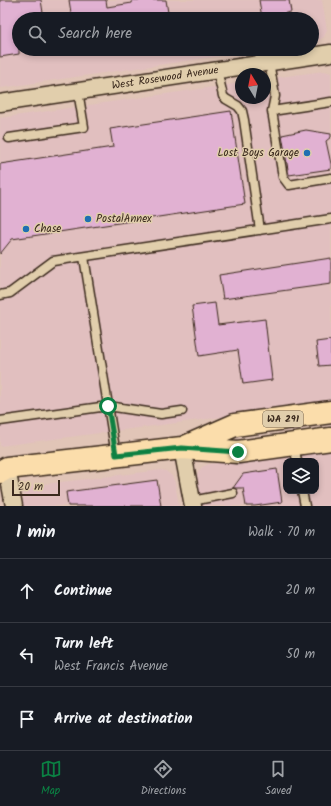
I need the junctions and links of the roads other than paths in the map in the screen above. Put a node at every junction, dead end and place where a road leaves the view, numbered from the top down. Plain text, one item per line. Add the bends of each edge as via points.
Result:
1 (331, 53) edge
2 (319, 55) edge
3 (310, 56) edge
4 (269, 62) junction
5 (217, 70) junction
6 (78, 91) junction
7 (331, 102) edge
8 (0, 103) edge
9 (272, 111) junction
10 (9, 138) dead end
11 (331, 178) edge
12 (331, 219) edge
13 (260, 230) junction
14 (84, 257) junction
15 (0, 295) edge
16 (108, 406) junction
17 (182, 411) dead end
18 (331, 412) edge
19 (0, 421) edge
20 (331, 439) edge
21 (182, 448) junction
22 (295, 453) edge
23 (116, 455) junction
24 (2, 468) edge
25 (234, 493) dead end
26 (303, 494) edge
27 (193, 503) edge
28 (14, 506) edge
29 (305, 506) edge

1 - 2 street, West Rosewood Avenue
3 - 4 street, West Rosewood Avenue
4 - 5 street, West Rosewood Avenue
4 - 9 lane via 275,96
5 - 6 street, West Rosewood Avenue
5 - 13 lane via 223,96 238,106 243,116
6 - 8 street, West Rosewood Avenue
6 - 10 lane via 84,127
7 - 9 lane
9 - 11 lane via 283,177 289,185
12 - 13 lane
13 - 14 lane
14 - 15 lane via 53,261 10,293
14 - 16 lane
16 - 17 lane via 161,414
16 - 19 lane
16 - 23 lane
18 - 21 main road, WA 291 via 235,425
20 - 22 main road, WA 291
21 - 22 main road, WA 291
21 - 23 main road, WA 291
21 - 27 street
23 - 24 main road, WA 291
24 - 28 street
25 - 27 lane
26 - 29 lane

